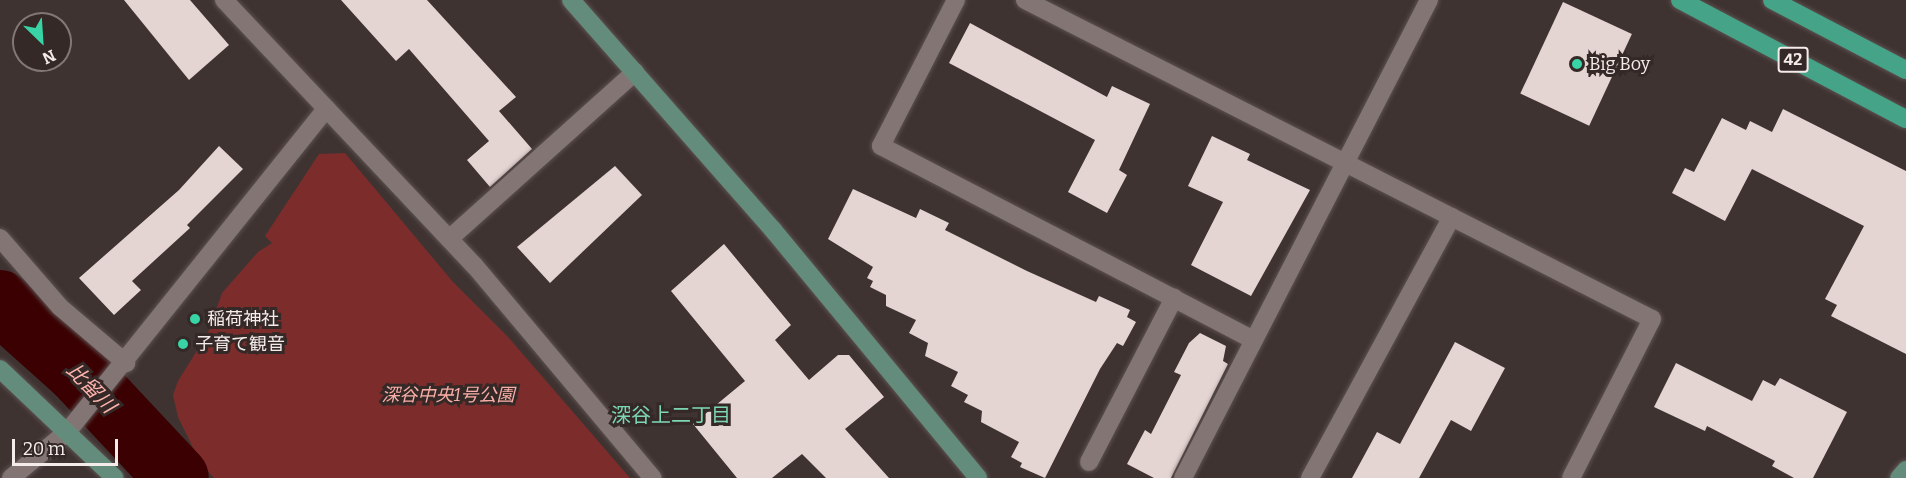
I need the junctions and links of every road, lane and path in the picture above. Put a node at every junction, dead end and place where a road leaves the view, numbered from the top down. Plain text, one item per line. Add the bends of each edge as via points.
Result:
1 (224, 0) edge
2 (571, 0) edge
3 (956, 0) edge
4 (1025, 0) edge
5 (1429, 0) edge
6 (1680, 0) edge
7 (1772, 0) edge
8 (1906, 70) edge
9 (635, 72) junction
10 (326, 109) junction
11 (1906, 119) edge
12 (1341, 163) junction
13 (1452, 217) junction
14 (0, 238) edge
15 (449, 238) junction
16 (1174, 298) junction
17 (1253, 340) junction
18 (126, 363) junction
19 (0, 369) edge
20 (68, 431) junction
21 (1089, 462) dead end
22 (1906, 470) edge
23 (11, 478) edge
24 (116, 478) edge
25 (653, 478) edge
26 (978, 478) edge
27 (1183, 478) edge
28 (1310, 478) edge
29 (1571, 478) edge
30 (1899, 478) edge

1 - 10 street
2 - 9 street
3 - 16 street via 881,146
4 - 12 street
5 - 12 street
6 - 11 main road, 42
7 - 8 main road, 42
9 - 15 street
9 - 26 street via 773,230
10 - 15 street
10 - 18 street
12 - 13 street
12 - 17 street
13 - 28 street
13 - 29 street via 1652,320
14 - 18 street via 60,307
15 - 25 street
16 - 17 street
16 - 21 street
17 - 27 street
18 - 20 street
19 - 20 street
20 - 23 street
20 - 24 street
22 - 30 street

